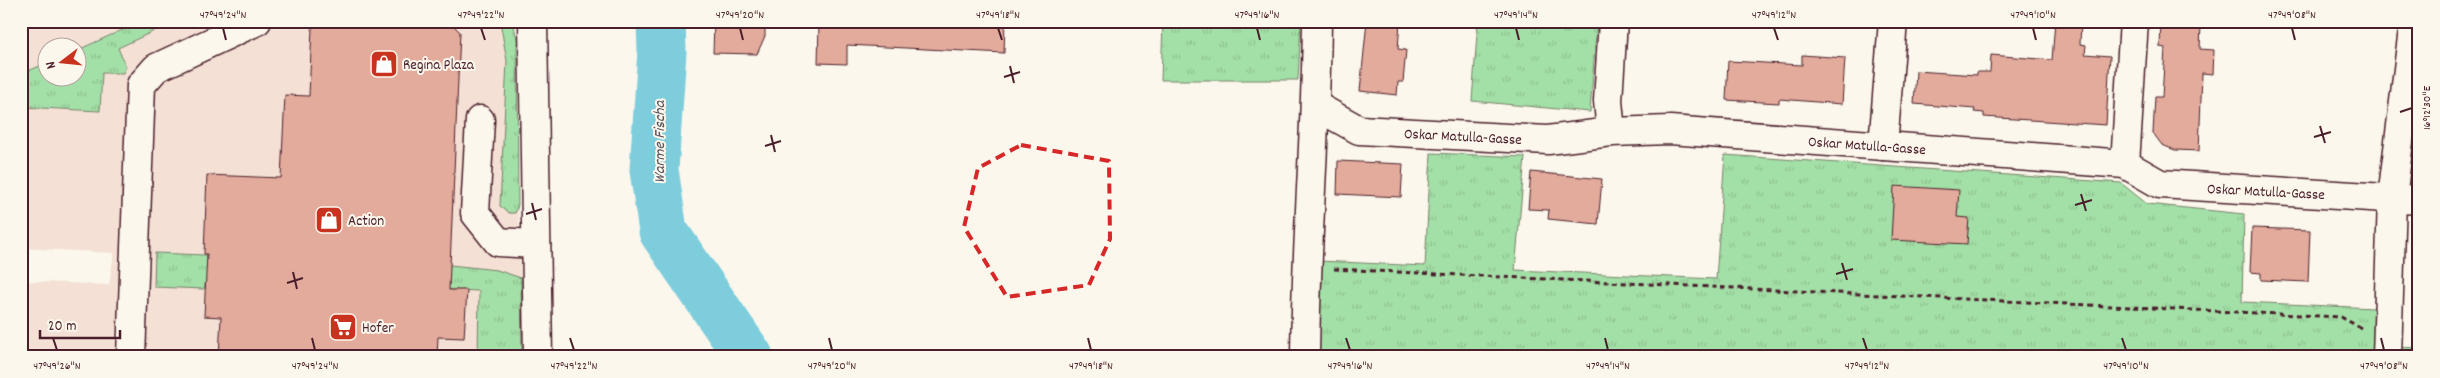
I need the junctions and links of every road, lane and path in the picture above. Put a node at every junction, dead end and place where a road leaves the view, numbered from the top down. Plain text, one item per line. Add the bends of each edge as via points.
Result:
1 (258, 21) edge
2 (533, 21) edge
3 (1318, 21) edge
4 (1613, 21) edge
5 (1893, 21) edge
6 (2134, 21) edge
7 (2414, 21) edge
8 (1316, 106) junction
9 (480, 120) dead end
10 (1612, 132) junction
11 (1883, 146) junction
12 (2125, 164) junction
13 (2392, 198) junction
14 (2419, 200) edge
15 (536, 244) junction
16 (1306, 268) junction
17 (2387, 350) edge
18 (131, 357) edge
19 (538, 357) edge
20 (1305, 357) edge

1 - 18 street via 156,68 141,84
2 - 15 street
3 - 8 street
4 - 10 street via 1608,101
5 - 11 street
6 - 12 street
7 - 13 street
8 - 10 street, Oskar Matulla-Gasse via 1359,130 1548,140
8 - 16 street
9 - 15 street via 476,212 498,242
10 - 11 street, Oskar Matulla-Gasse via 1670,130
11 - 12 street, Oskar Matulla-Gasse
12 - 13 street, Oskar Matulla-Gasse via 2160,184
13 - 14 street, Oskar Matulla-Gasse
13 - 17 street
15 - 19 street
16 - 17 path via 2341,317
16 - 20 street

